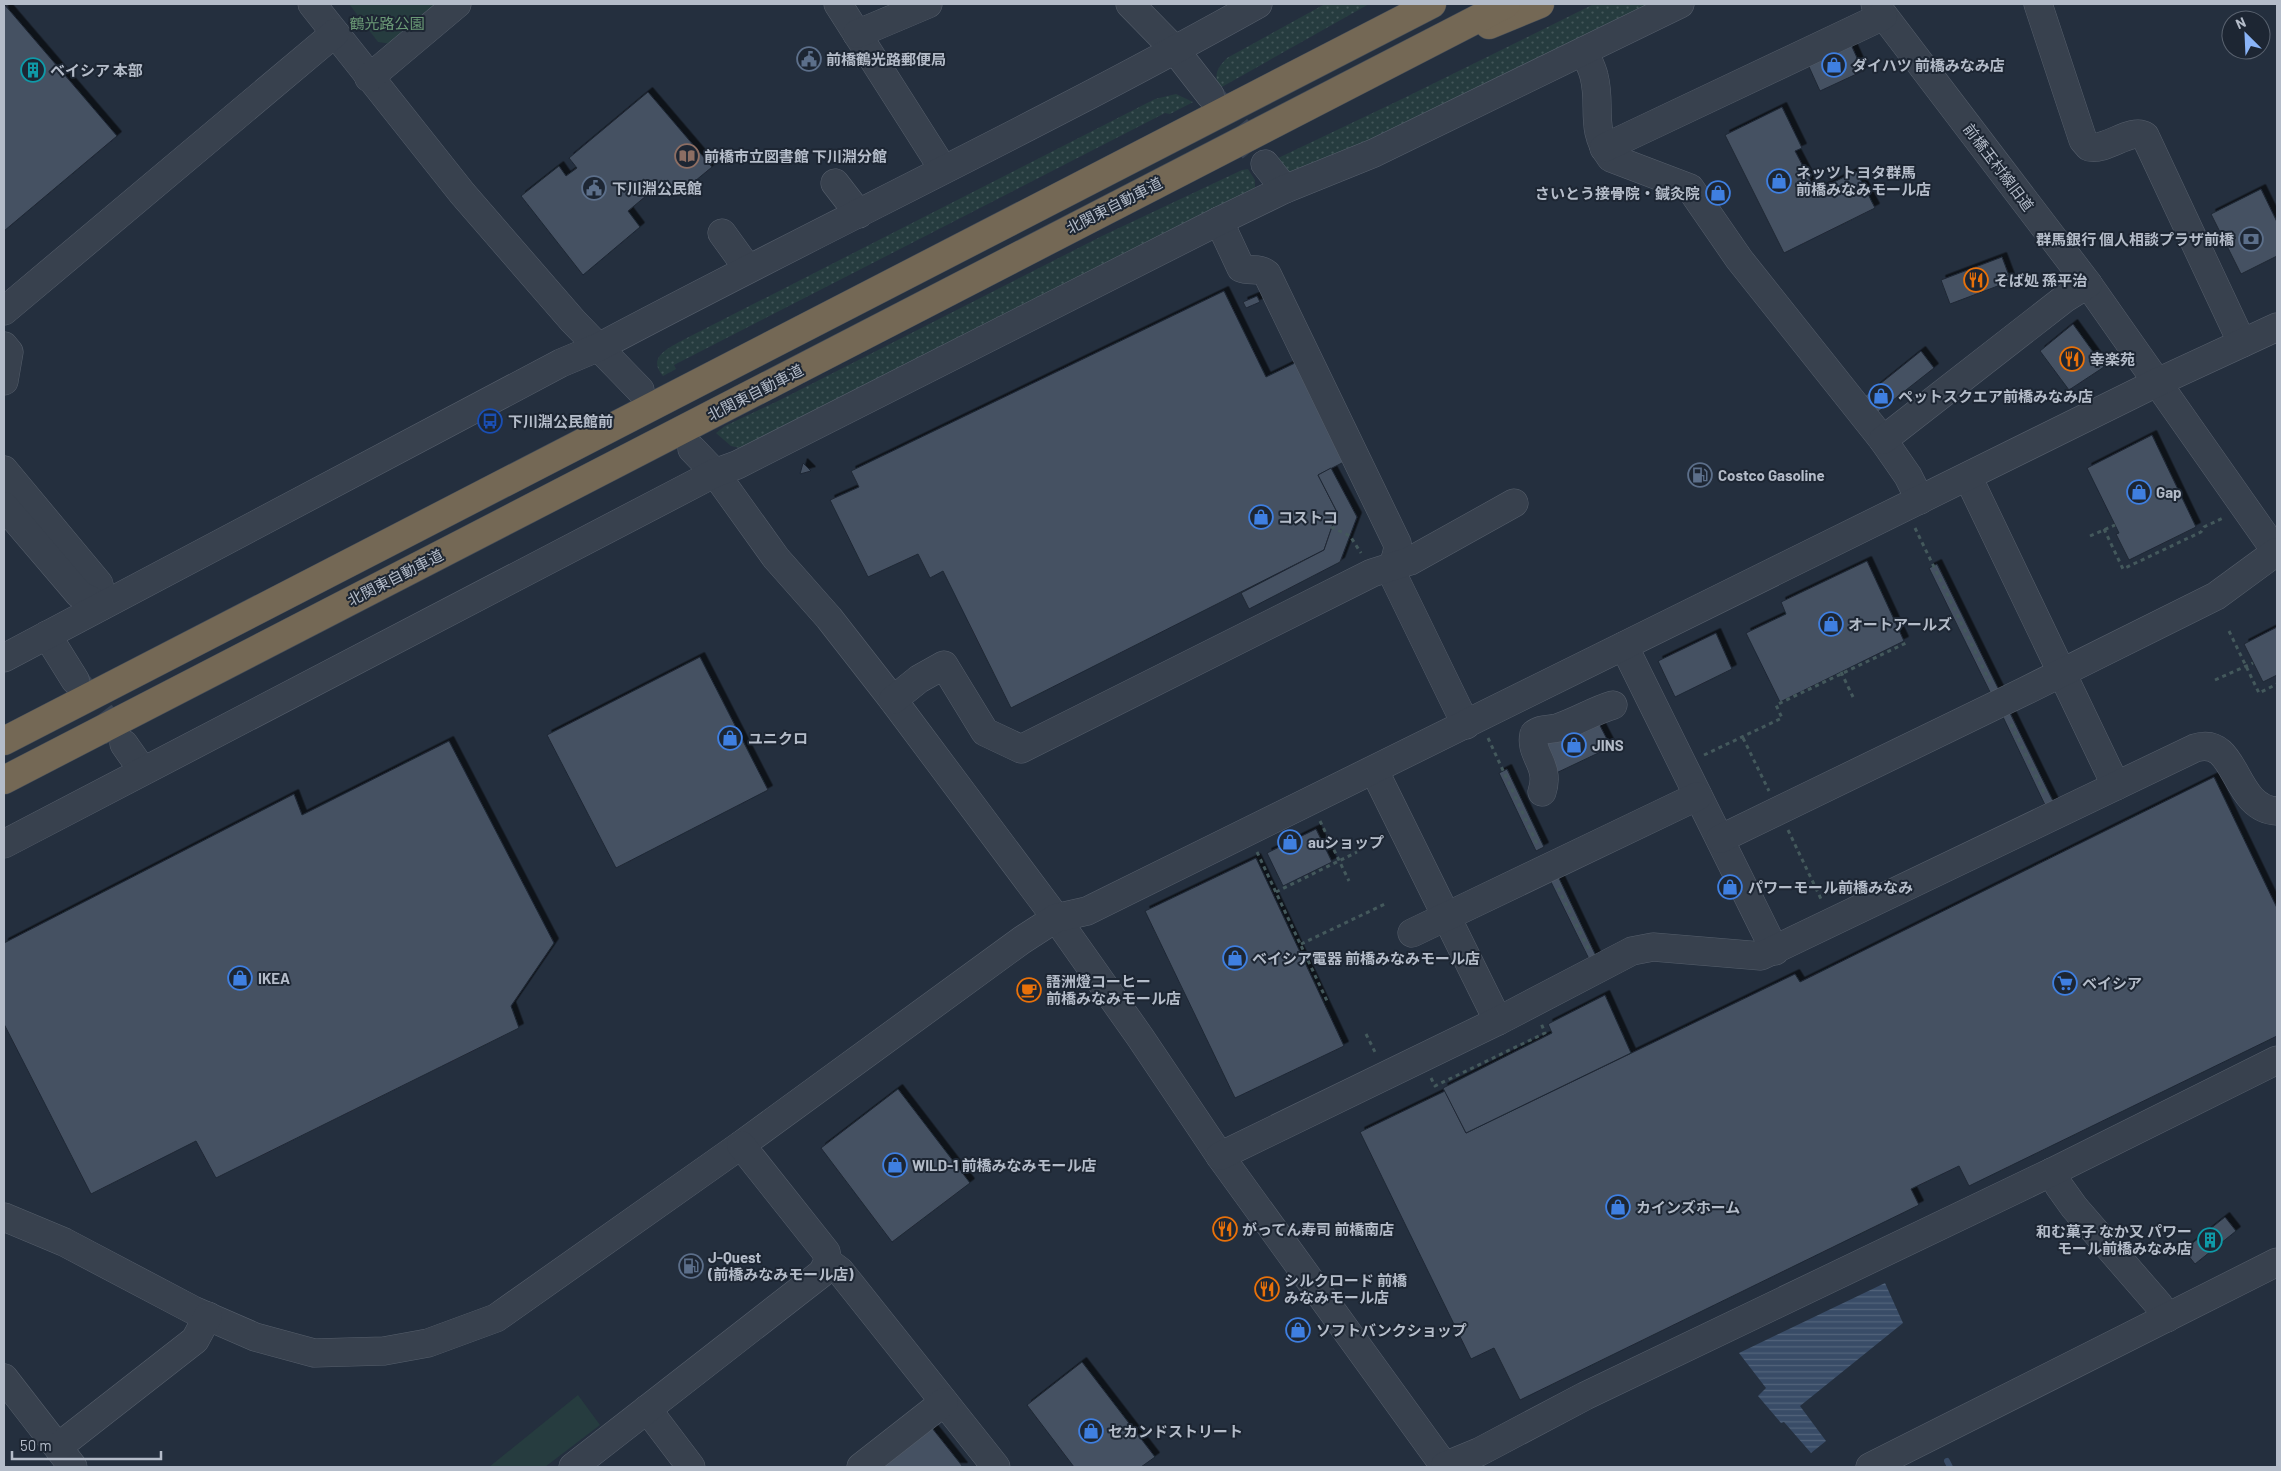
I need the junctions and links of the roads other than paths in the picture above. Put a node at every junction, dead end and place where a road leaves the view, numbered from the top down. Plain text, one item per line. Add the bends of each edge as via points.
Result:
1 (312, 4) edge
2 (457, 4) edge
3 (838, 4) edge
4 (928, 4) edge
5 (1130, 4) edge
6 (1258, 4) edge
7 (1416, 4) edge
8 (1432, 4) edge
9 (1506, 4) edge
10 (1540, 4) edge
11 (1680, 4) edge
12 (2038, 4) edge
13 (1879, 10) edge
14 (334, 33) junction
15 (857, 34) junction
16 (1175, 50) junction
17 (1584, 51) junction
18 (1296, 74) junction
19 (369, 78) junction
20 (1345, 87) junction
21 (1210, 95) tunnel mouth
22 (1604, 148) junction
23 (1264, 164) tunnel mouth
24 (943, 169) junction
25 (835, 183) dead end
26 (1285, 189) junction
27 (859, 214) junction
28 (1219, 221) junction
29 (722, 233) dead end
30 (748, 269) junction
31 (2088, 284) junction
32 (4, 311) edge
33 (2277, 327) edge
34 (2242, 343) junction
35 (4, 346) edge
36 (599, 347) junction
37 (4, 381) edge
38 (2156, 384) junction
39 (640, 390) dead end
40 (1883, 440) junction
41 (692, 449) dead end
42 (4, 470) edge
43 (715, 473) junction
44 (1968, 477) junction
45 (1514, 503) dead end
46 (4, 506) edge
47 (1917, 512) junction
48 (2277, 552) edge
49 (1392, 566) junction
50 (100, 606) junction
51 (47, 635) junction
52 (1624, 646) junction
53 (4, 658) edge
54 (2062, 674) junction
55 (75, 680) tunnel mouth
56 (893, 700) junction
57 (1613, 705) dead end
58 (1466, 725) junction
59 (4, 741) edge
60 (124, 744) tunnel mouth
61 (1374, 770) junction
62 (143, 771) junction
63 (4, 780) edge
64 (2116, 786) junction
65 (1542, 792) dead end
66 (1698, 796) junction
67 (2277, 810) edge
68 (1720, 839) junction
69 (4, 844) edge
70 (1447, 915) junction
71 (1056, 918) junction
72 (1412, 933) dead end
73 (1775, 951) junction
74 (1498, 1021) junction
75 (2277, 1060) edge
76 (741, 1145) junction
77 (1220, 1156) junction
78 (2052, 1172) junction
79 (4, 1217) edge
80 (828, 1262) junction
81 (2277, 1262) edge
82 (208, 1316) junction
83 (2166, 1318) junction
84 (4, 1378) edge
85 (944, 1402) junction
86 (647, 1409) junction
87 (65, 1457) edge
88 (1919, 1457) edge
89 (573, 1467) edge
90 (691, 1467) edge
91 (861, 1467) edge
92 (996, 1467) edge
93 (1445, 1467) edge
94 (1870, 1467) edge

1 - 14 street
2 - 19 street
3 - 15 street
4 - 15 street
5 - 16 street
6 - 16 street
7 - 18 highway
8 - 18 highway
9 - 20 highway, 北関東自動車道
10 - 20 highway
11 - 17 street
12 - 34 street via 2083,140 2089,147 2098,148 2136,133 2145,136
13 - 22 street
13 - 31 street, 前橋玉村線旧道
14 - 19 street
14 - 32 street
15 - 24 street
16 - 21 street
16 - 24 street
17 - 22 street via 1594,77 1596,122
17 - 26 street via 1374,153
18 - 59 highway
19 - 36 street via 462,193
20 - 63 highway, 北関東自動車道
22 - 40 street via 1611,158 1690,188 1739,259
23 - 26 street
24 - 27 street
25 - 27 street
26 - 28 street
27 - 30 street
28 - 43 street via 746,461
28 - 49 street via 1241,268 1248,271 1258,269 1267,274 1397,543 1398,553
29 - 30 street
30 - 36 street
31 - 38 street, 前橋玉村線旧道
31 - 40 street via 2064,299
33 - 34 street
34 - 38 street
35 - 37 street via 9,352
36 - 39 street
36 - 50 street
38 - 44 street
38 - 48 street, 前橋玉村線旧道
40 - 47 street via 1908,476
41 - 43 street
42 - 50 street via 98,584
43 - 56 street via 776,558 829,618
43 - 62 street
44 - 47 street
44 - 54 street
45 - 49 street via 1410,561
46 - 50 street via 78,594
47 - 52 street
48 - 54 street via 2216,596
49 - 56 street via 1365,576 1021,749 985,732 944,666 919,679
49 - 58 street via 1393,576
50 - 51 street
51 - 53 street
51 - 55 street
52 - 58 street
52 - 66 street
54 - 64 street
54 - 68 street
56 - 71 street
57 - 65 street via 1534,734 1534,743 1545,772
58 - 61 street
60 - 62 street
61 - 70 street
61 - 71 street via 1087,911
62 - 69 street
64 - 67 street via 2205,746 2226,756 2252,801
64 - 73 street
66 - 68 street
66 - 70 street
68 - 73 street
70 - 72 street
70 - 74 street
71 - 76 street
71 - 77 street
73 - 74 street via 1761,956 1643,947
74 - 77 street
75 - 78 street
76 - 80 street via 826,1252
76 - 82 street via 496,1318 428,1343 384,1351 314,1353 255,1337
77 - 93 street
78 - 83 street via 2074,1207 2159,1304
78 - 93 street
79 - 82 street via 64,1242
80 - 85 street via 840,1271
80 - 86 street via 822,1273
81 - 83 street
82 - 87 street via 195,1340
83 - 88 street
84 - 87 street
85 - 91 street
85 - 92 street
86 - 89 street
86 - 90 street
88 - 94 street

